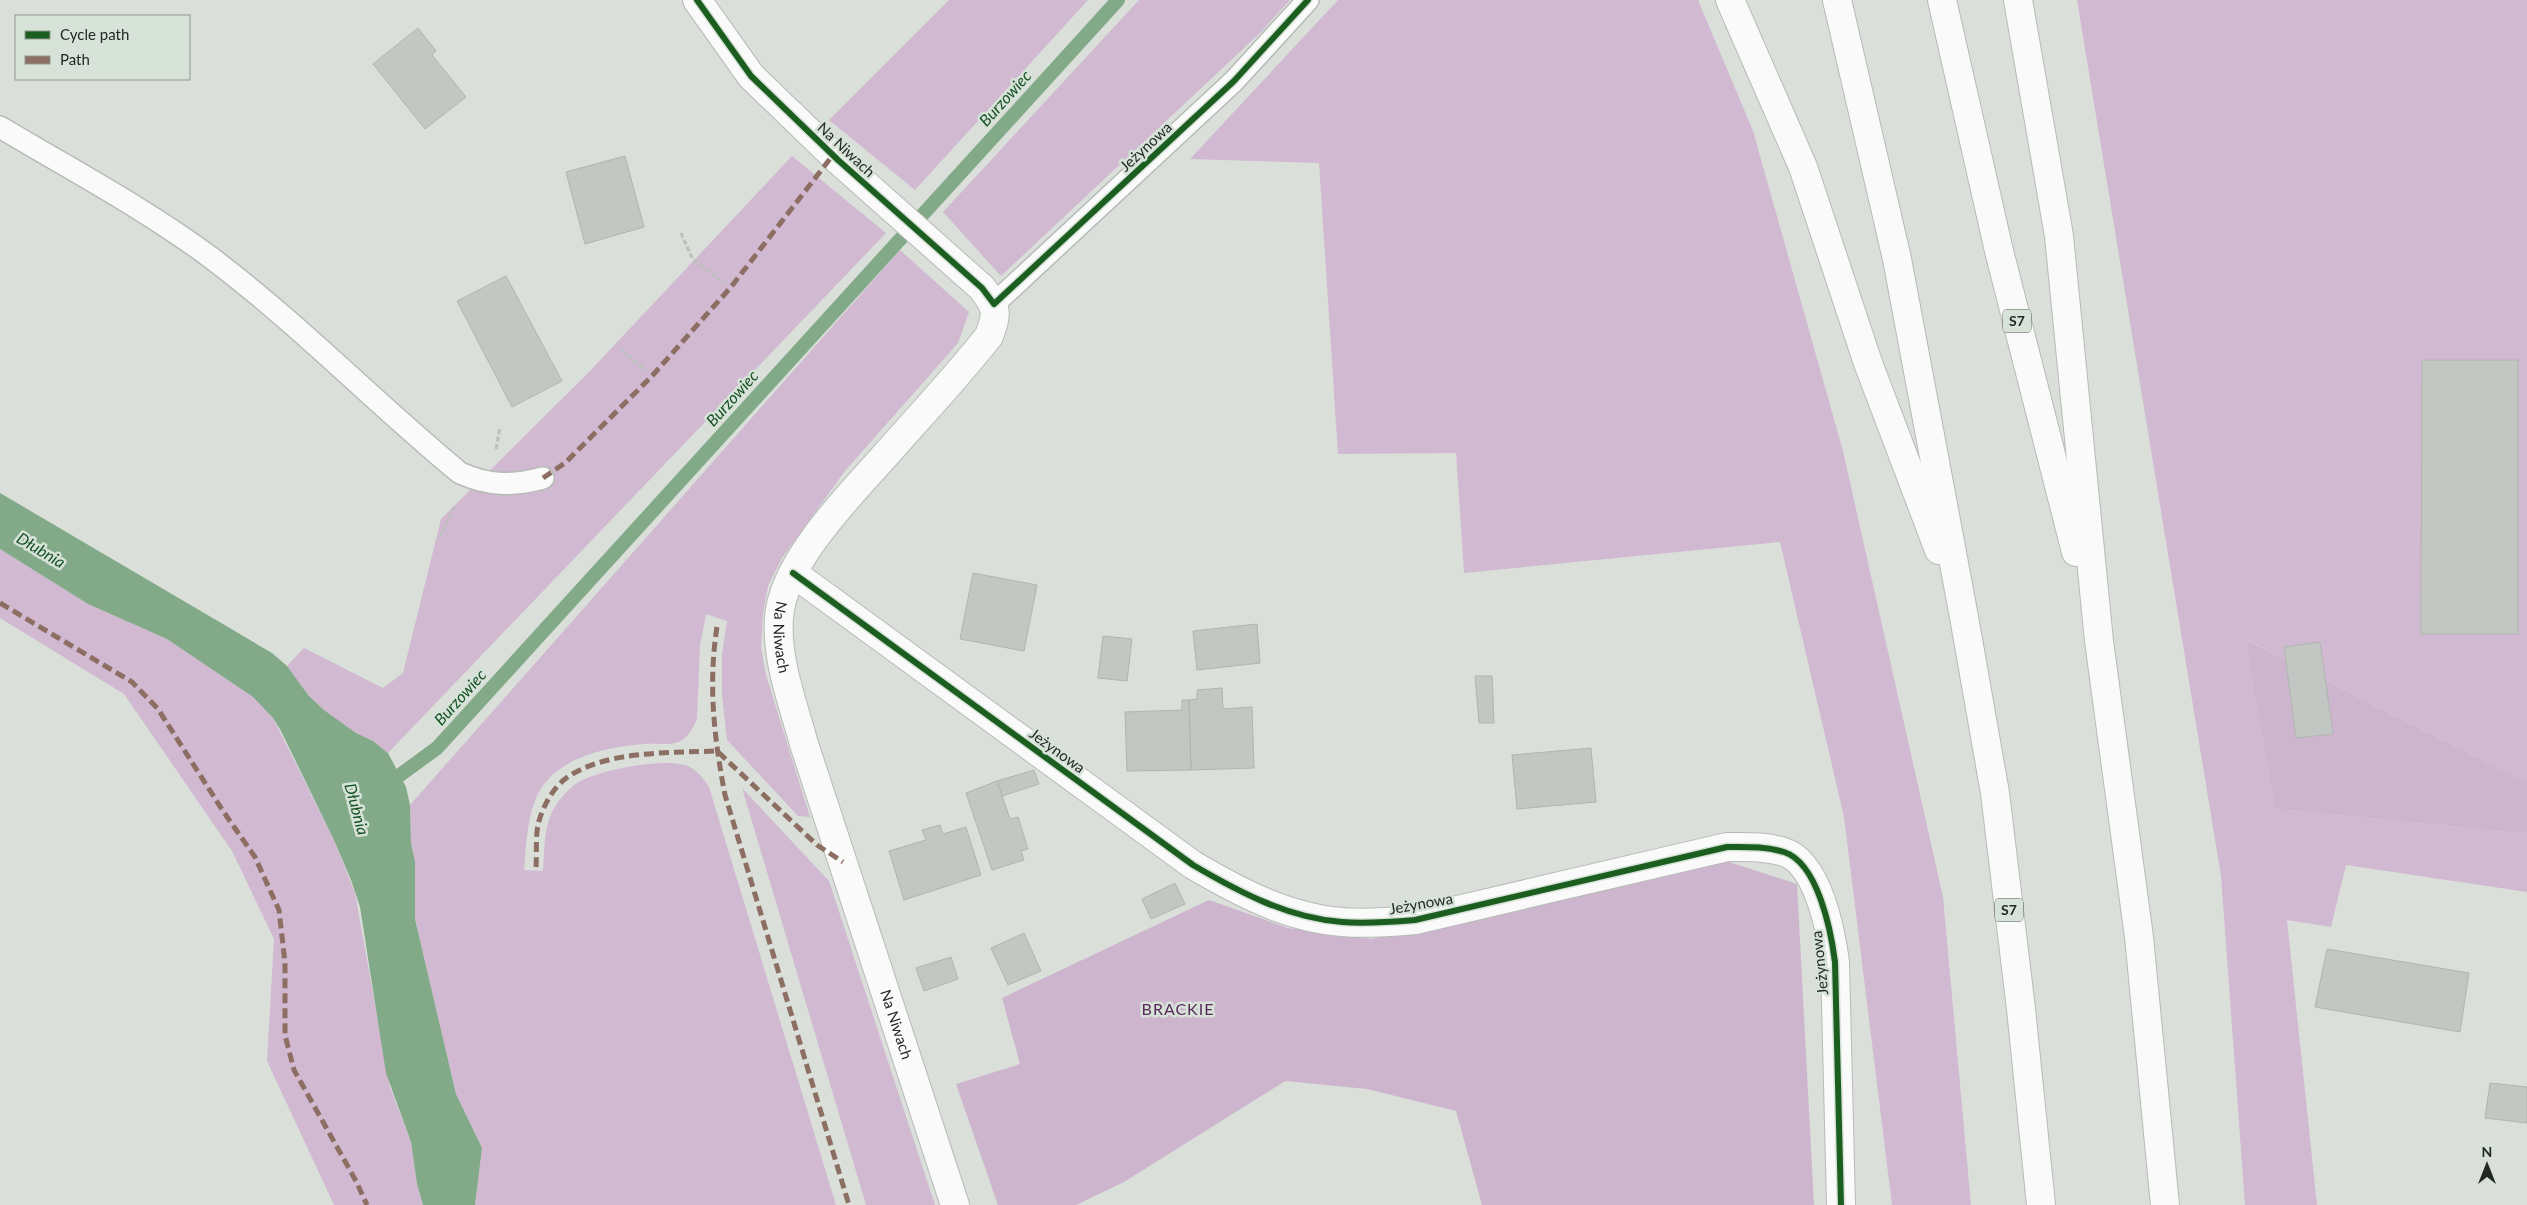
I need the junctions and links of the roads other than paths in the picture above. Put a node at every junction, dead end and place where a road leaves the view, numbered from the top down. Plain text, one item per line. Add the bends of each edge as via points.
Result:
1 (697, 0) edge
2 (1308, 0) edge
3 (1730, 0) edge
4 (1837, 0) edge
5 (1942, 0) edge
6 (2018, 0) edge
7 (0, 127) edge
8 (988, 296) junction
9 (543, 478) dead end
10 (793, 573) junction
11 (1964, 617) junction
12 (2099, 641) junction
13 (955, 1205) edge
14 (1840, 1205) edge
15 (2041, 1205) edge
16 (2165, 1205) edge

1 - 8 main road, Na Niwach via 751,76
2 - 8 lane, Jeżynowa via 1234,81
3 - 11 main road via 1803,168 1868,363
4 - 11 main road, S7 via 1897,259
5 - 12 main road, S7 via 1999,251
6 - 12 main road via 2059,236
7 - 9 lane via 156,221 209,257 278,311 460,472 491,484 519,484
8 - 10 main road, Na Niwach via 994,321 989,336 829,519
10 - 13 main road, Na Niwach via 782,598 779,617 783,671
10 - 14 main road, Jeżynowa via 1193,865 1235,890 1286,912 1341,922 1415,920 1727,847 1786,852 1808,873 1832,934
11 - 15 main road, S7 via 1995,793
12 - 16 main road, S7 via 2139,937

